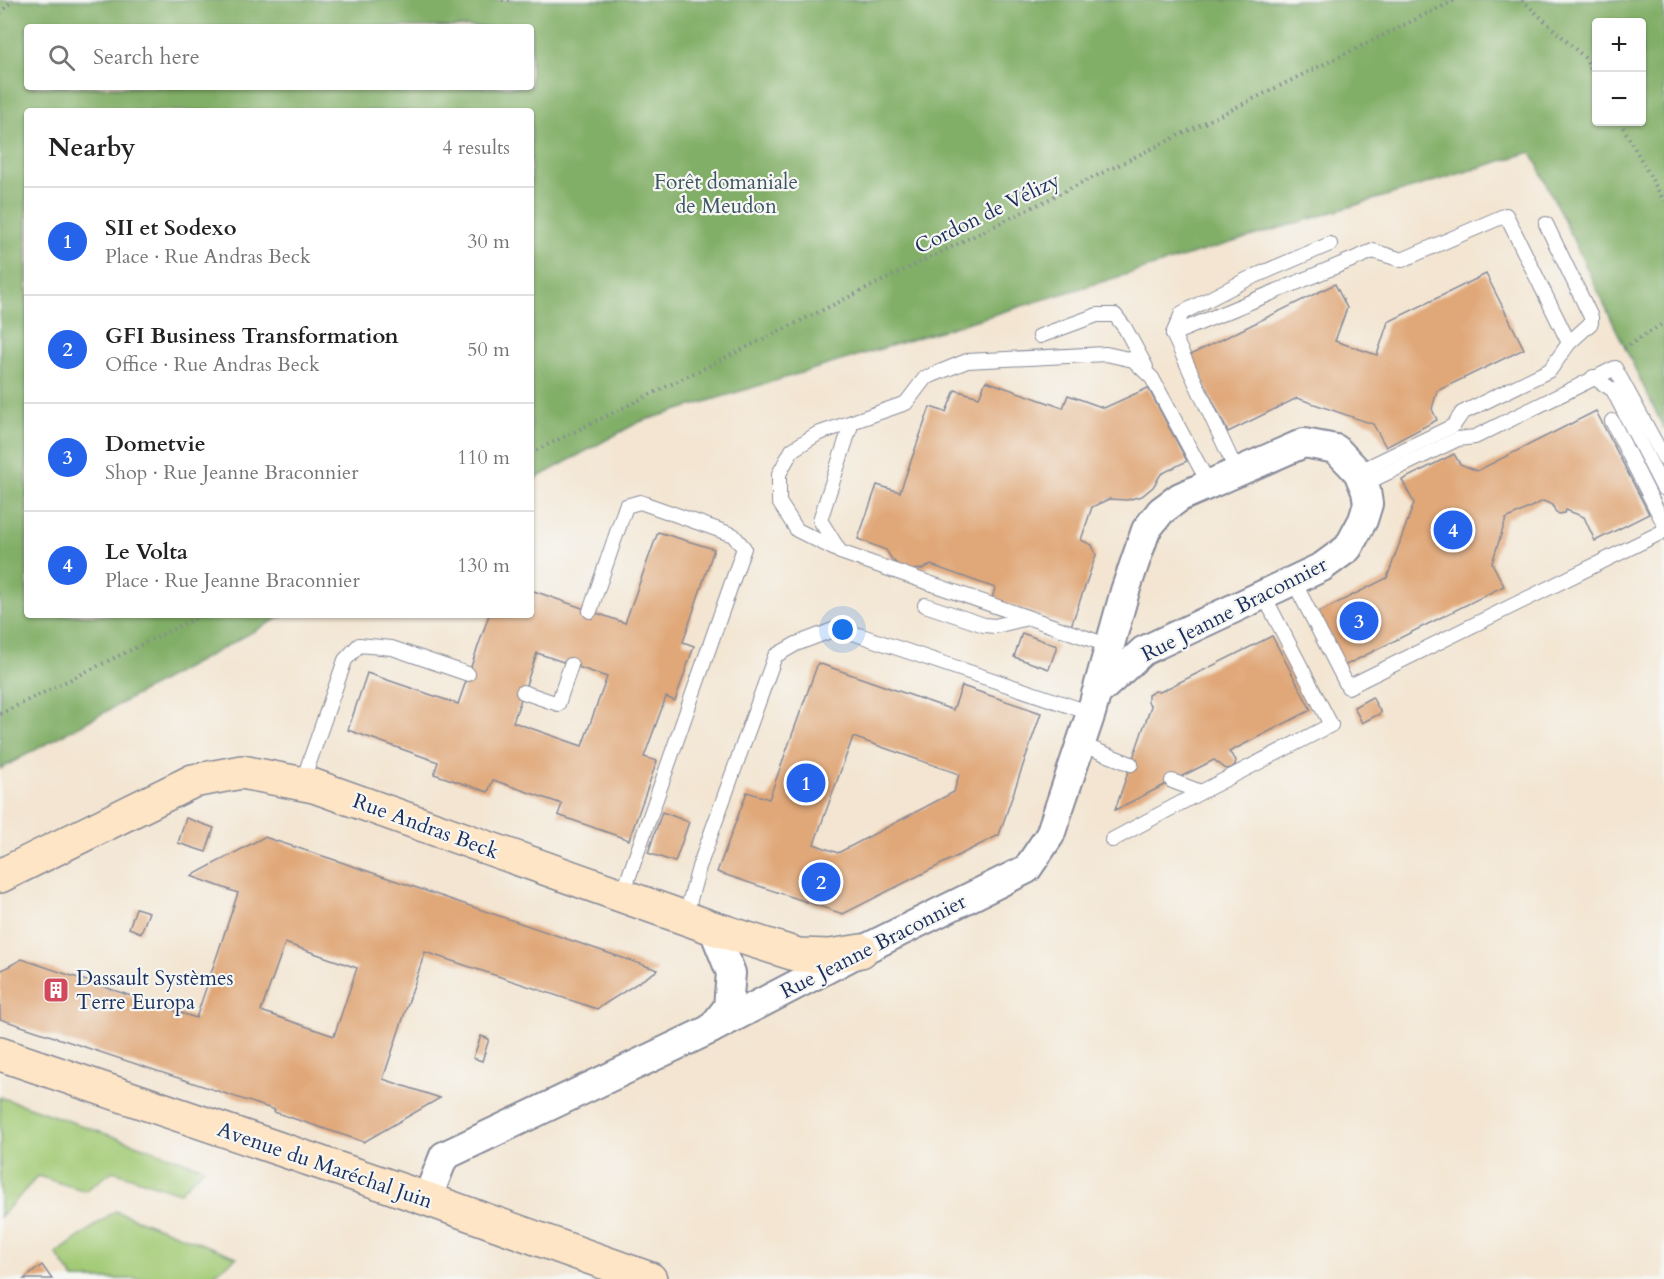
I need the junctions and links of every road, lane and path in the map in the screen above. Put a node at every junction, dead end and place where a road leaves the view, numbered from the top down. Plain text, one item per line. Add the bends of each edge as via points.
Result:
1 (13, 0) edge
2 (502, 0) edge
3 (510, 0) edge
4 (1455, 0) edge
5 (1522, 0) edge
6 (0, 13) edge
7 (1592, 72) edge
8 (1622, 126) edge
9 (1664, 201) edge
10 (1546, 224) dead end
11 (1330, 244) dead end
12 (1664, 323) edge
13 (1173, 334) junction
14 (1040, 336) dead end
15 (1569, 343) junction
16 (1615, 368) junction
17 (1593, 377) junction
18 (1152, 378) junction
19 (1612, 421) dead end
20 (852, 422) junction
21 (534, 452) edge
22 (1664, 458) edge
23 (1237, 472) junction
24 (1361, 478) junction
25 (1209, 484) junction
26 (1664, 488) edge
27 (1664, 524) edge
28 (1664, 531) edge
29 (840, 552) junction
30 (1293, 580) junction
31 (1263, 594) junction
32 (925, 605) dead end
33 (590, 610) dead end
34 (196, 618) edge
35 (1030, 618) junction
36 (1110, 646) junction
37 (571, 665) dead end
38 (468, 674) dead end
39 (523, 692) dead end
40 (1094, 704) junction
41 (0, 714) edge
42 (1080, 744) junction
43 (1131, 764) dead end
44 (1172, 781) dead end
45 (302, 783) junction
46 (1201, 792) junction
47 (1112, 840) dead end
48 (0, 876) edge
49 (622, 896) junction
50 (699, 923) junction
51 (861, 951) junction
52 (711, 1029) junction
53 (0, 1054) edge
54 (427, 1199) junction
55 (650, 1279) edge

1 - 6 path
2 - 3 path
4 - 21 path, Cordon de Vélizy
5 - 7 path via 1585,58
8 - 9 path
10 - 15 lane via 1591,317 1588,327
11 - 13 lane via 1182,313
12 - 16 path via 1624,347
13 - 15 lane via 1373,251 1402,260 1506,215
13 - 23 lane
14 - 18 lane via 1097,315 1115,315
15 - 24 lane via 1550,370 1462,413 1453,426
16 - 17 lane
16 - 22 lane
17 - 24 lane via 1474,437 1458,439
17 - 26 lane via 1613,390
18 - 20 lane via 1133,360 1106,354 967,361 925,378 906,403
18 - 25 lane
19 - 27 lane
20 - 29 lane via 820,520
20 - 29 lane via 817,434 792,450 779,474 779,502 796,530
23 - 24 street, Rue Jeanne Braconnier via 1304,442 1336,449
23 - 25 street, Rue Jeanne Braconnier
24 - 30 street, Rue Jeanne Braconnier via 1368,504 1348,548 1322,567
25 - 36 street, Rue Jeanne Braconnier via 1180,497 1161,511 1146,530
28 - 30 lane via 1348,687
29 - 35 lane
30 - 31 street, Rue Jeanne Braconnier
31 - 40 street, Rue Jeanne Braconnier via 1143,651
31 - 46 lane via 1331,725
32 - 35 lane via 984,626
33 - 49 lane via 626,506 640,502 733,535 744,548
34 - 41 path
35 - 36 lane
36 - 40 street, Rue Jeanne Braconnier
37 - 39 lane via 558,704
38 - 45 lane via 392,648 359,645 345,660
40 - 42 street, Rue Jeanne Braconnier
40 - 50 lane via 838,628 796,644 775,656 699,867
42 - 43 lane
42 - 51 street, Rue Jeanne Braconnier via 1050,835 1026,869
44 - 46 lane
45 - 48 street, Rue Andras Beck via 242,771 193,781
45 - 49 street, Rue Andras Beck
46 - 47 lane
49 - 50 street, Rue Andras Beck
50 - 51 street, Rue Andras Beck via 798,955 830,956
50 - 52 street, Rue Jeanne Braconnier via 731,973 728,1007
51 - 52 street, Rue Jeanne Braconnier
52 - 54 street, Rue Jeanne Braconnier via 444,1156
53 - 54 street, Avenue du Maréchal Juin
54 - 55 street, Avenue du Maréchal Juin

